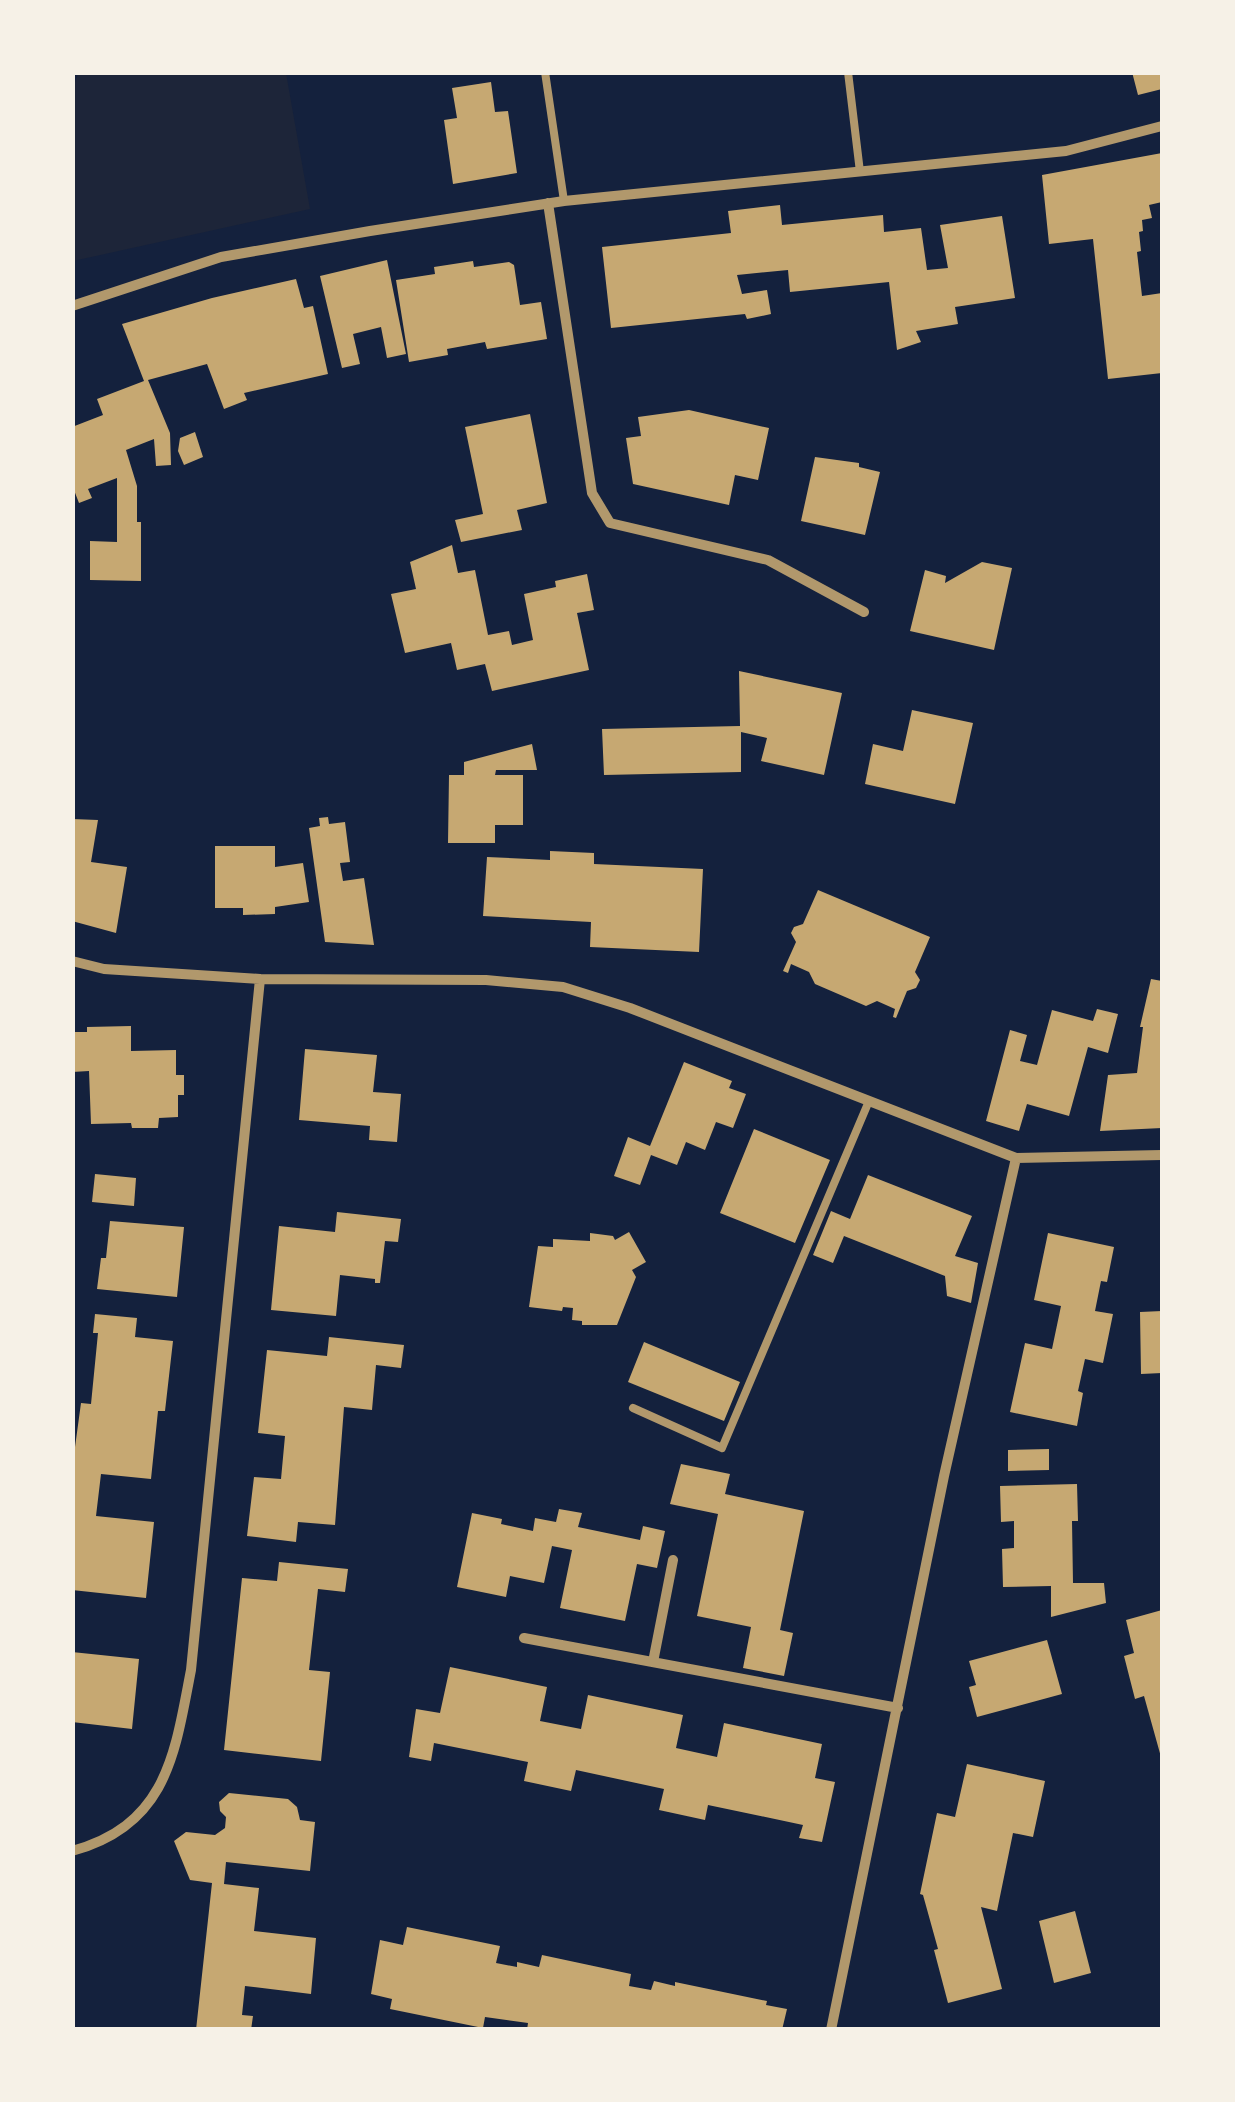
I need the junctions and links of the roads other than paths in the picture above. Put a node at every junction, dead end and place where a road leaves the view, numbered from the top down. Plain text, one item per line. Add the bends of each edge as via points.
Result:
1 (544, 72) edge
2 (848, 72) edge
3 (1162, 126) edge
4 (860, 172) junction
5 (564, 201) junction
6 (548, 204) junction
7 (72, 306) edge
8 (864, 612) dead end
9 (72, 961) edge
10 (260, 979) junction
11 (869, 1100) junction
12 (1162, 1156) edge
13 (1016, 1158) junction
14 (633, 1408) dead end
15 (673, 1560) dead end
16 (524, 1638) dead end
17 (654, 1662) junction
18 (898, 1708) junction
19 (72, 1851) edge
20 (832, 2030) edge

1 - 5 lane
2 - 4 lane
3 - 4 street via 1066,151
4 - 5 street
5 - 6 street
6 - 7 street via 221,257
6 - 8 street via 592,493 610,523 768,560
9 - 10 street
10 - 11 street via 563,986
10 - 19 street via 192,1670 174,1754 158,1795 118,1830
11 - 13 street
11 - 14 lane via 722,1448
12 - 13 street
13 - 18 street
15 - 17 street
16 - 17 street
17 - 18 street
18 - 20 street

